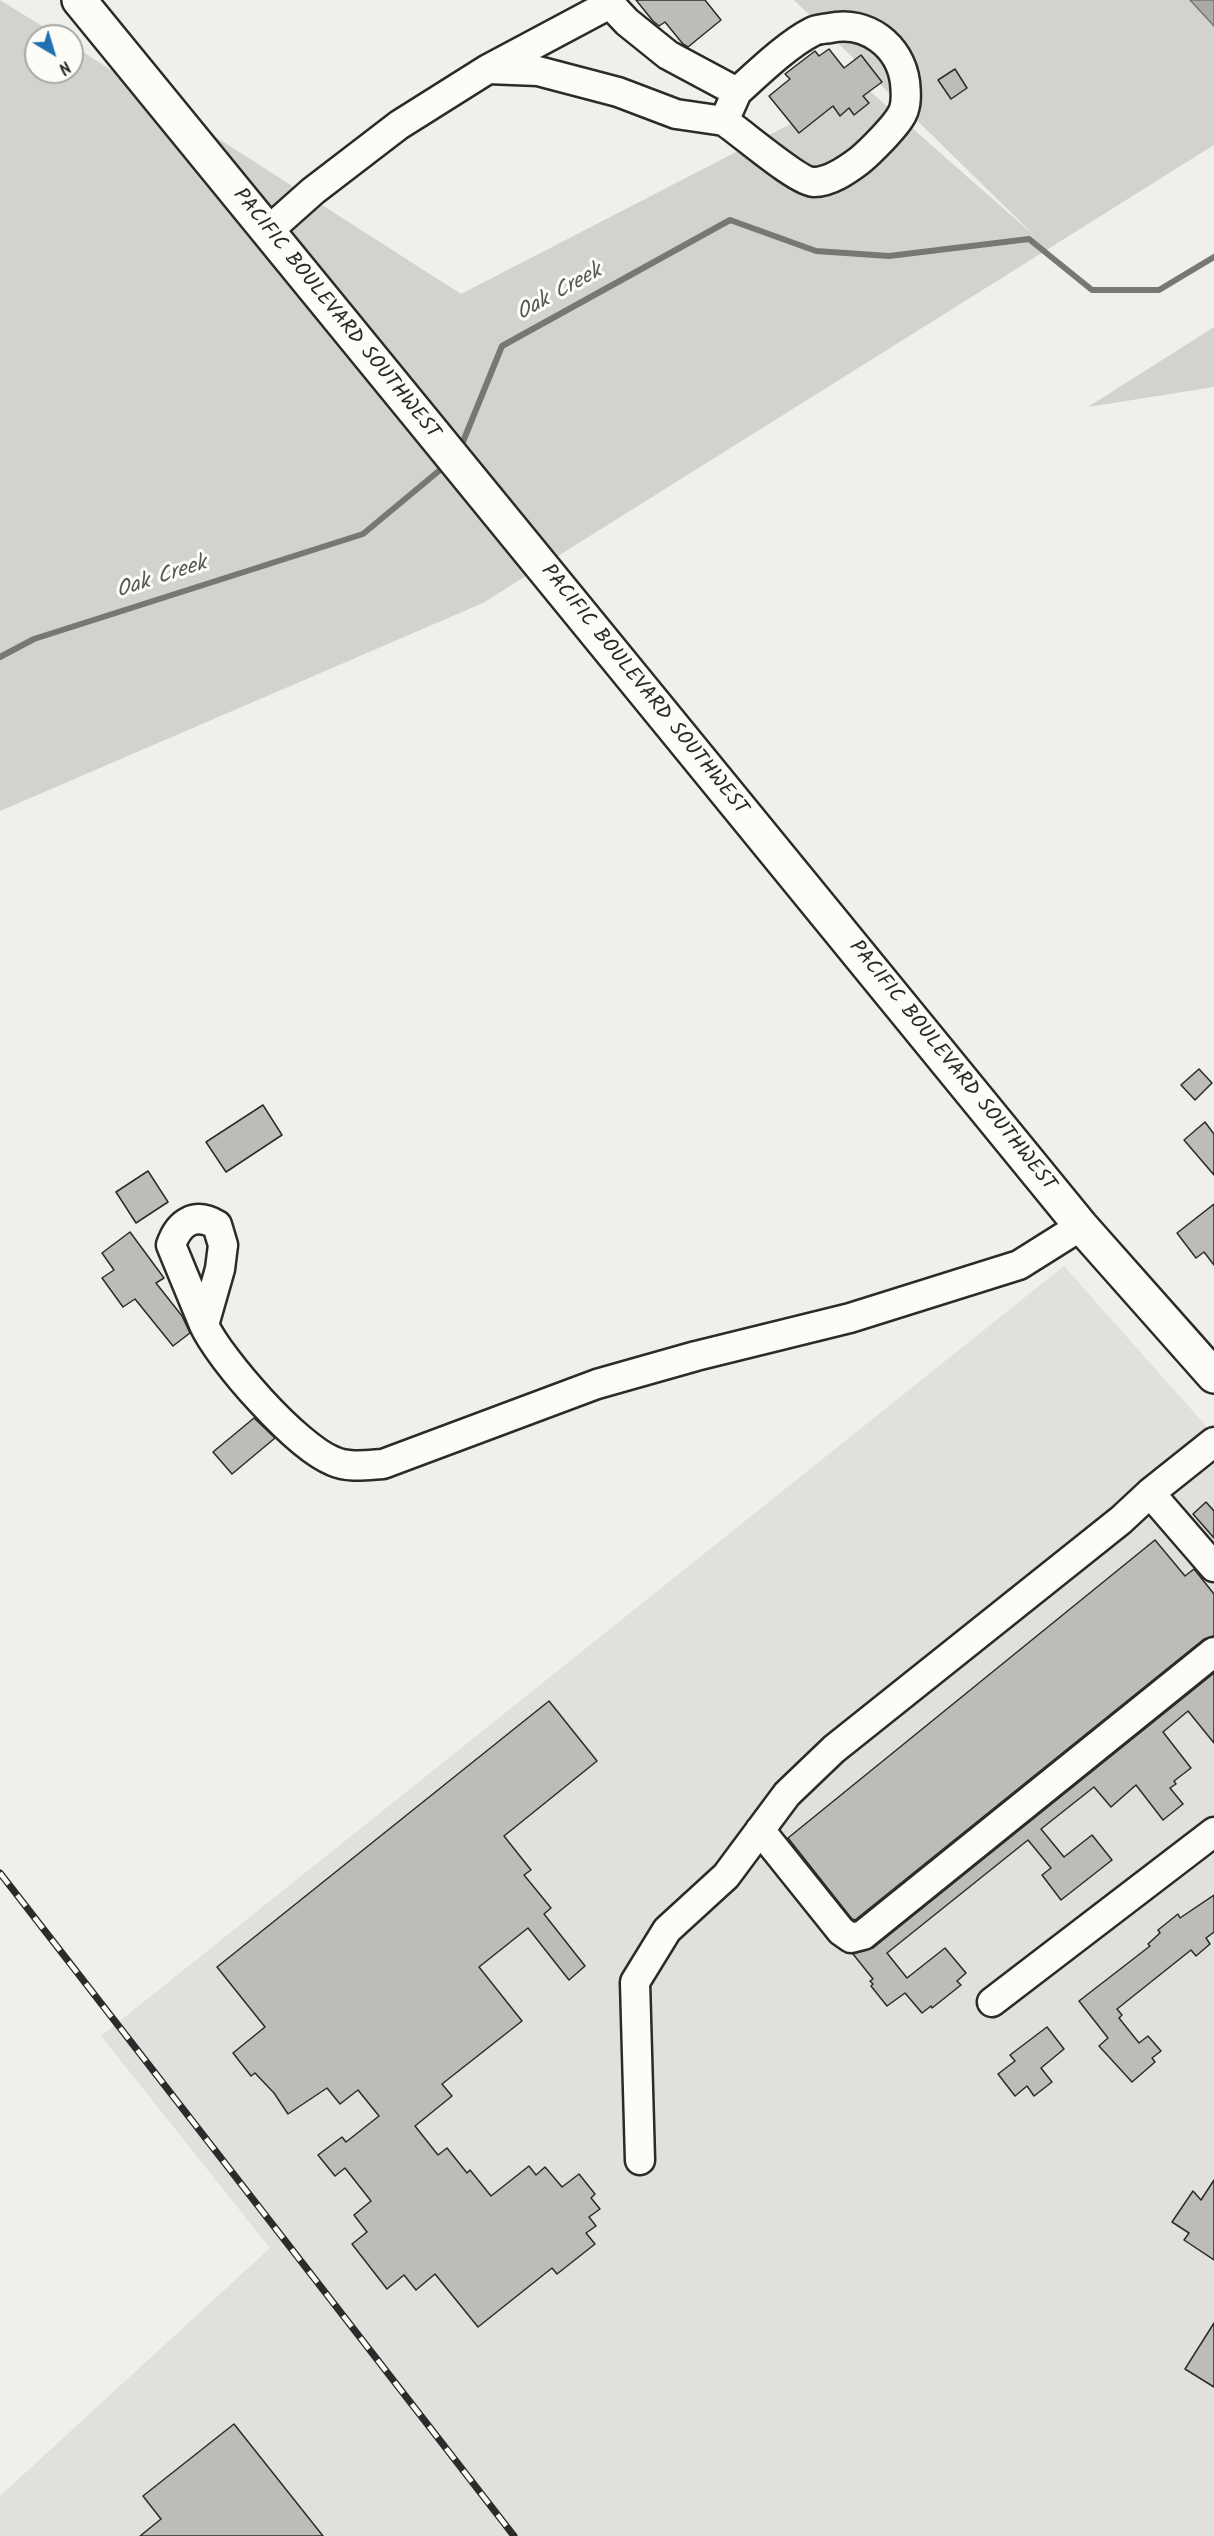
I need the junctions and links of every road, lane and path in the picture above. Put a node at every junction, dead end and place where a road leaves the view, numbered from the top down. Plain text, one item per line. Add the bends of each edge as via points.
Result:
1 (79, 0) edge
2 (488, 69) junction
3 (737, 92) junction
4 (724, 121) junction
5 (268, 231) junction
6 (1080, 1226) junction
7 (204, 1325) dead end
8 (1208, 1358) edge
9 (1214, 1442) edge
10 (1150, 1493) junction
11 (1214, 1568) edge
12 (1214, 1652) edge
13 (760, 1830) junction
14 (1214, 1832) edge
15 (992, 2002) dead end
16 (640, 2160) dead end

1 - 5 main road, PACIFIC BOULEVARD SOUTHWEST
2 - 3 street via 610,4 668,56
2 - 4 street via 538,71 618,92 676,114
2 - 5 street via 399,125
3 - 4 street
3 - 4 street via 813,31 858,26 873,32 891,49 903,70 907,93 902,114 868,154 836,176 812,183 791,173
5 - 6 main road, PACIFIC BOULEVARD SOUTHWEST
6 - 7 street via 1019,1265 850,1318 597,1384 383,1464 334,1462 315,1451 225,1360
6 - 8 main road, PACIFIC BOULEVARD SOUTHWEST
9 - 10 street
10 - 11 street
10 - 13 street via 834,1749 787,1794
12 - 13 street via 863,1935 851,1938 841,1931
13 - 16 street via 726,1876 667,1930 635,1982
14 - 15 street

